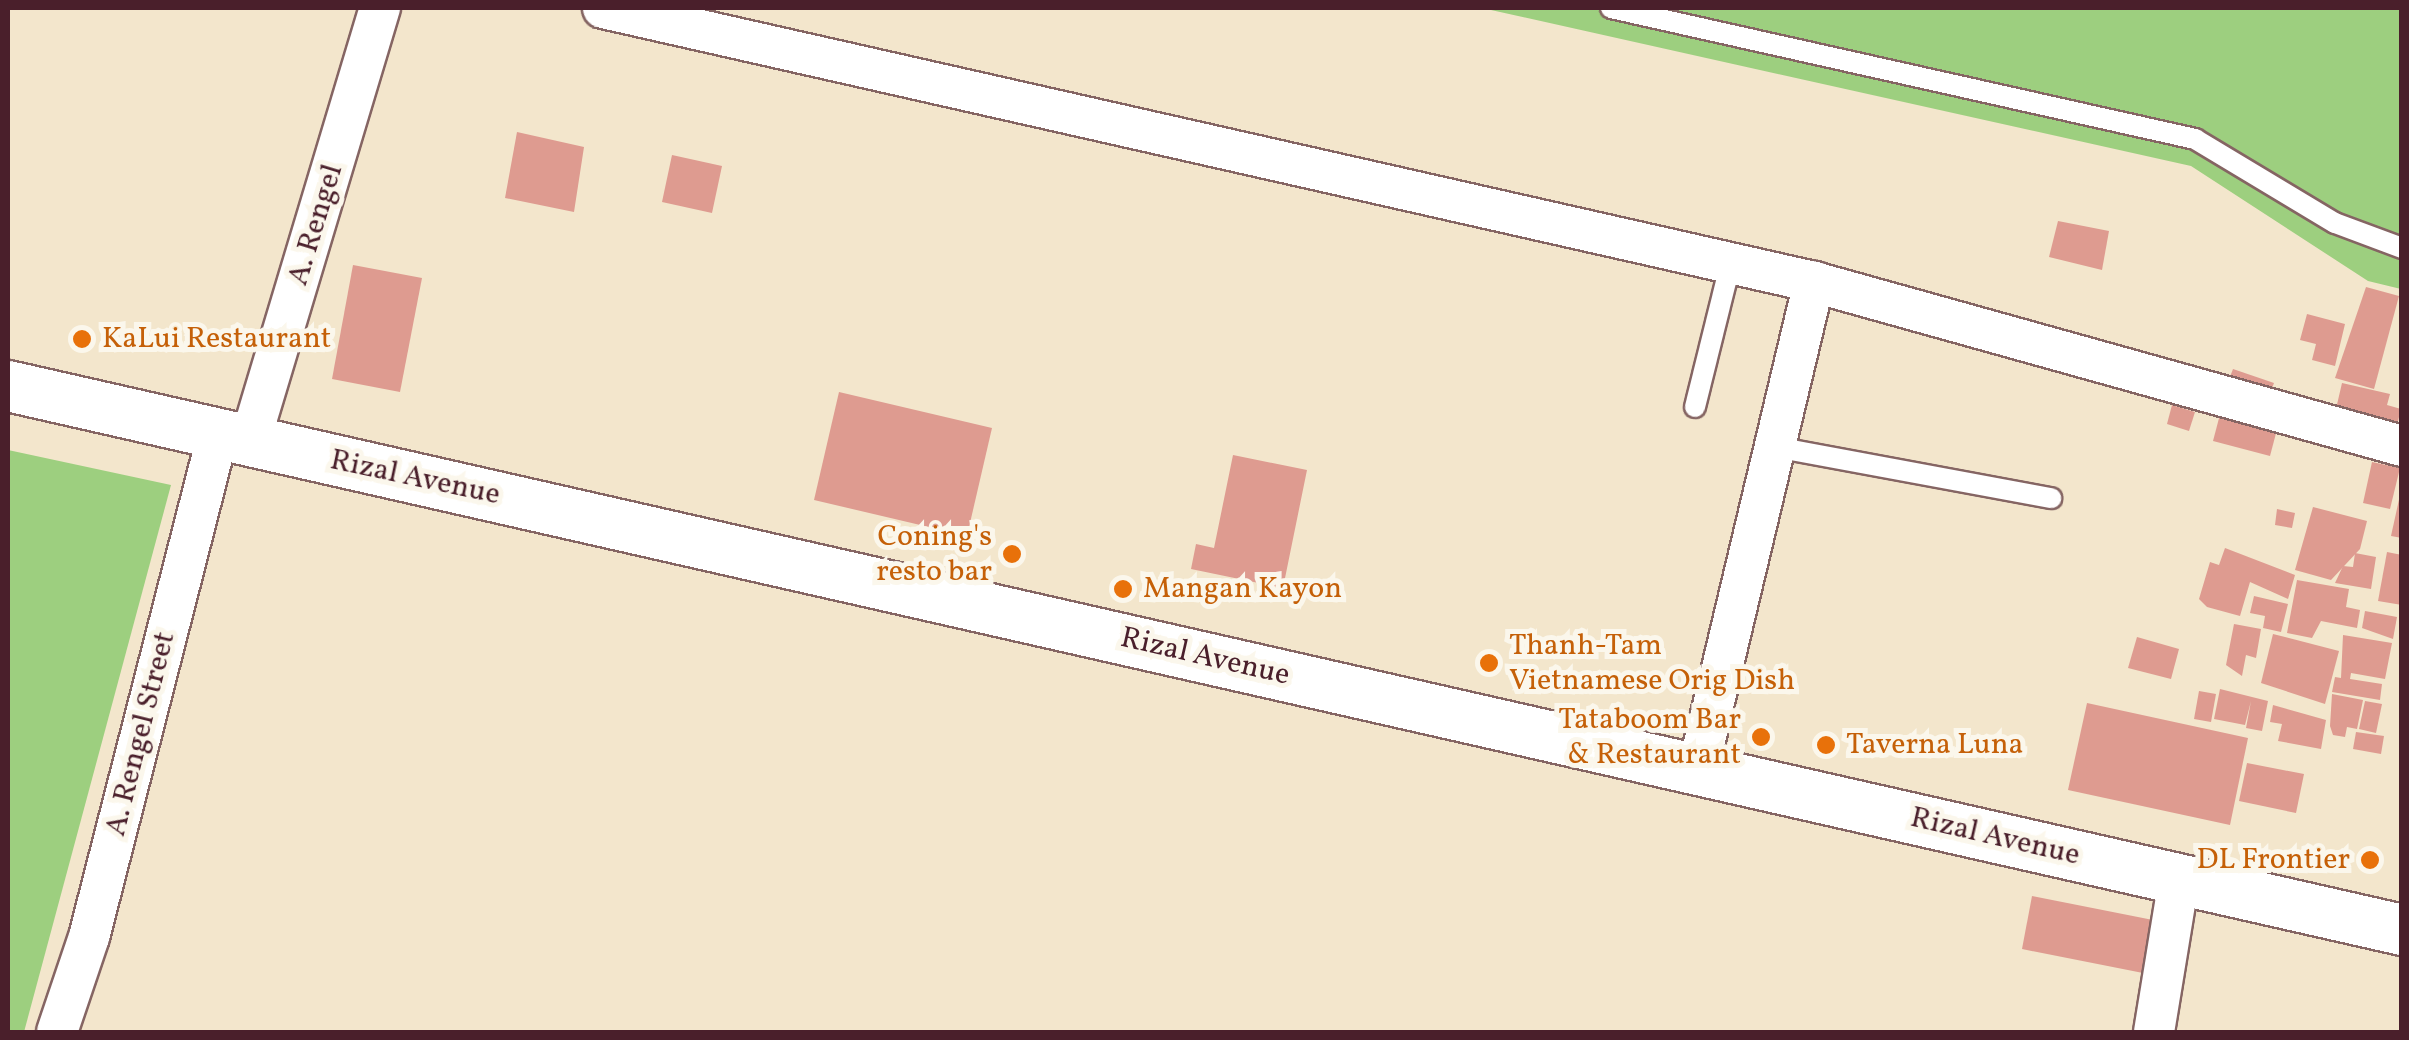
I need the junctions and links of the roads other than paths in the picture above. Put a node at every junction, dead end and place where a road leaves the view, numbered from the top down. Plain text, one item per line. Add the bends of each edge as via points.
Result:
1 (380, 8) edge
2 (603, 8) edge
3 (1611, 8) edge
4 (2402, 248) edge
5 (1731, 262) junction
6 (1814, 282) junction
7 (8, 386) edge
8 (1695, 407) dead end
9 (234, 438) junction
10 (2402, 446) edge
11 (1775, 447) junction
12 (2052, 498) dead end
13 (1698, 770) junction
14 (2179, 879) junction
15 (2402, 930) edge
16 (57, 1032) edge
17 (2154, 1032) edge

1 - 9 street, A. Rengel
2 - 5 street
3 - 4 lane via 2195,139 2334,223
5 - 6 street
5 - 8 lane
6 - 10 street
6 - 11 street
7 - 9 street, Rizal Avenue
9 - 13 street, Rizal Avenue
9 - 16 street, A. Rengel Street
11 - 12 lane
11 - 13 street
13 - 14 street, Rizal Avenue
14 - 15 street, Rizal Avenue
14 - 17 street

